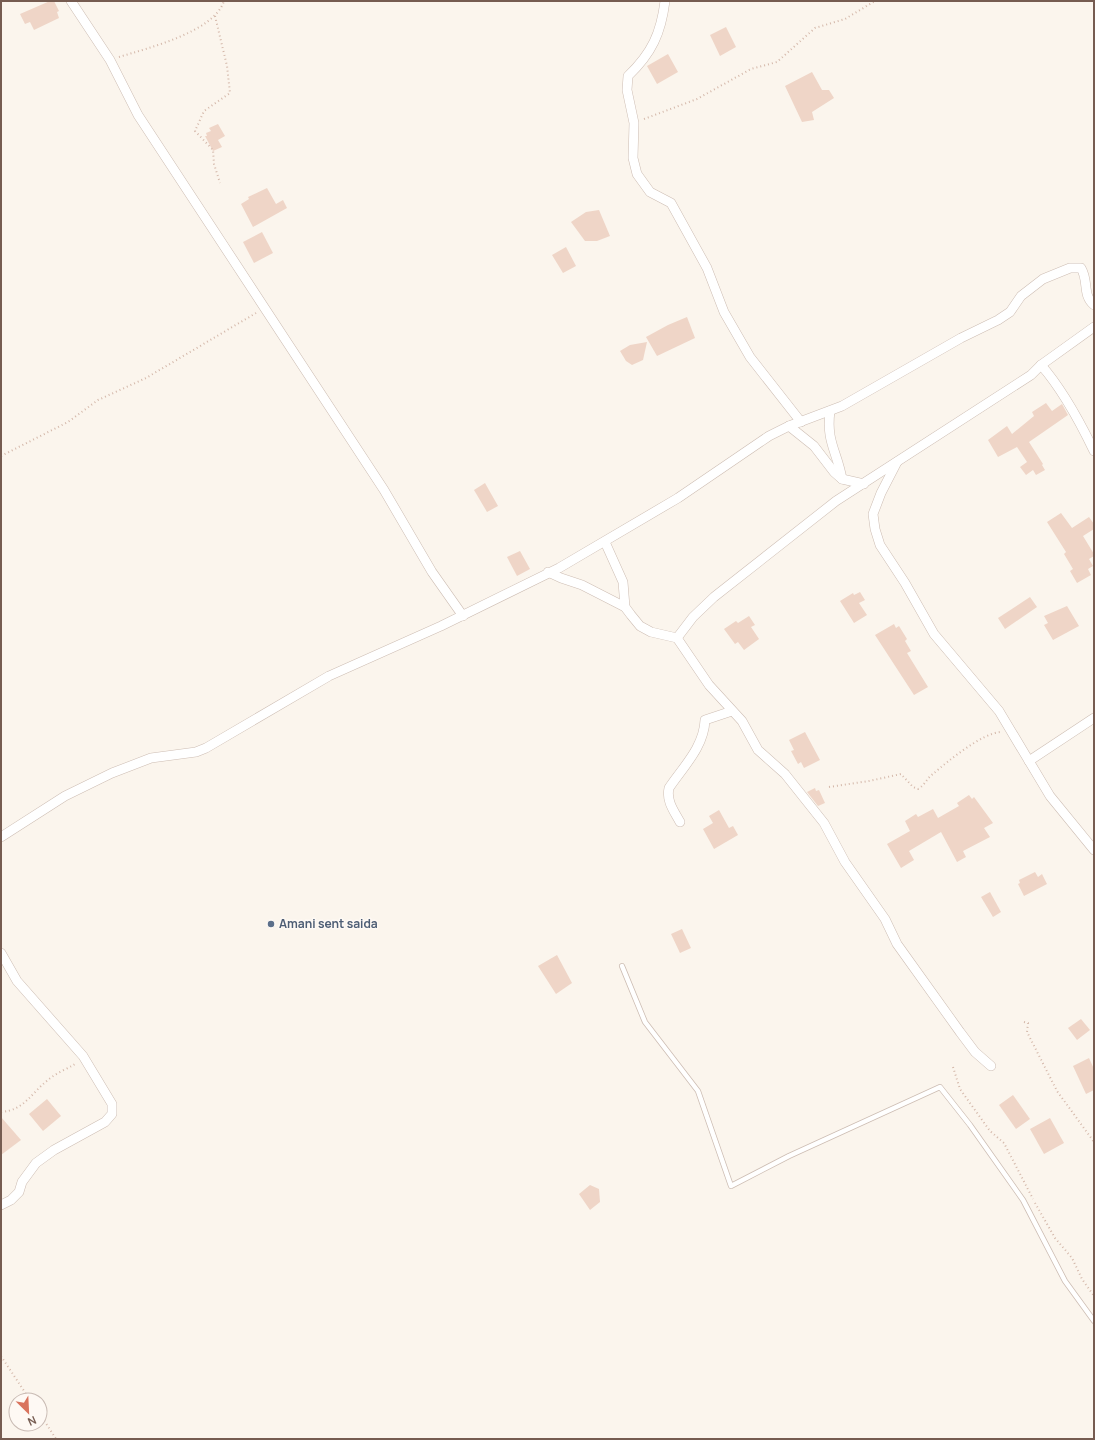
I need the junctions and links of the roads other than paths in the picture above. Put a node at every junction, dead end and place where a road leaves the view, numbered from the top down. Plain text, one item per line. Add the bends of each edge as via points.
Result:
1 (71, 1) edge
2 (665, 1) edge
3 (1094, 305) edge
4 (1094, 327) edge
5 (1041, 365) junction
6 (830, 411) junction
7 (801, 422) junction
8 (789, 426) junction
9 (1094, 451) edge
10 (897, 462) junction
11 (842, 479) junction
12 (864, 484) junction
13 (605, 542) junction
14 (548, 572) junction
15 (625, 607) junction
16 (463, 616) junction
17 (677, 638) junction
18 (732, 711) junction
19 (1094, 718) edge
20 (1029, 761) junction
21 (680, 822) dead end
22 (1, 837) edge
23 (1094, 850) edge
24 (1, 953) edge
25 (622, 966) dead end
26 (990, 1066) dead end
27 (1, 1204) edge
28 (1094, 1321) edge

1 - 16 street via 110,60 138,115 384,490 432,572
2 - 7 street via 663,21 658,35 643,62 628,76 627,90 634,123 633,158 637,174 650,192 671,203 707,268 724,312 750,357
3 - 6 street via 1089,301 1086,280 1081,268 1070,268 1043,279 1021,296 1010,312 987,327 962,338
4 - 5 street
5 - 9 street
5 - 10 street via 1031,375
6 - 7 street
6 - 11 street via 830,441
7 - 8 street
8 - 11 street via 814,446 830,468
8 - 13 street via 769,436 678,498
10 - 12 street
10 - 20 street via 873,514 880,545 934,634 999,711
11 - 12 street
12 - 17 street via 836,501 714,597 692,618
13 - 14 street
13 - 15 street via 623,582
14 - 15 street via 582,585
14 - 16 street
15 - 17 street via 640,626 651,632
16 - 22 street via 329,676 206,748 196,752 151,758 92,783 65,796
17 - 18 street via 709,685
18 - 21 street via 705,720 698,747 669,788 667,796
18 - 26 street via 742,721 760,753 785,774 824,823 845,862 885,919 897,944 975,1052
19 - 20 street
20 - 23 street via 1050,796
24 - 27 street via 17,981 83,1056 112,1104 112,1114 105,1122 36,1163 22,1182 19,1192 11,1200
25 - 28 lane via 645,1022 698,1091 731,1186 789,1156 940,1087 1023,1200 1065,1281

